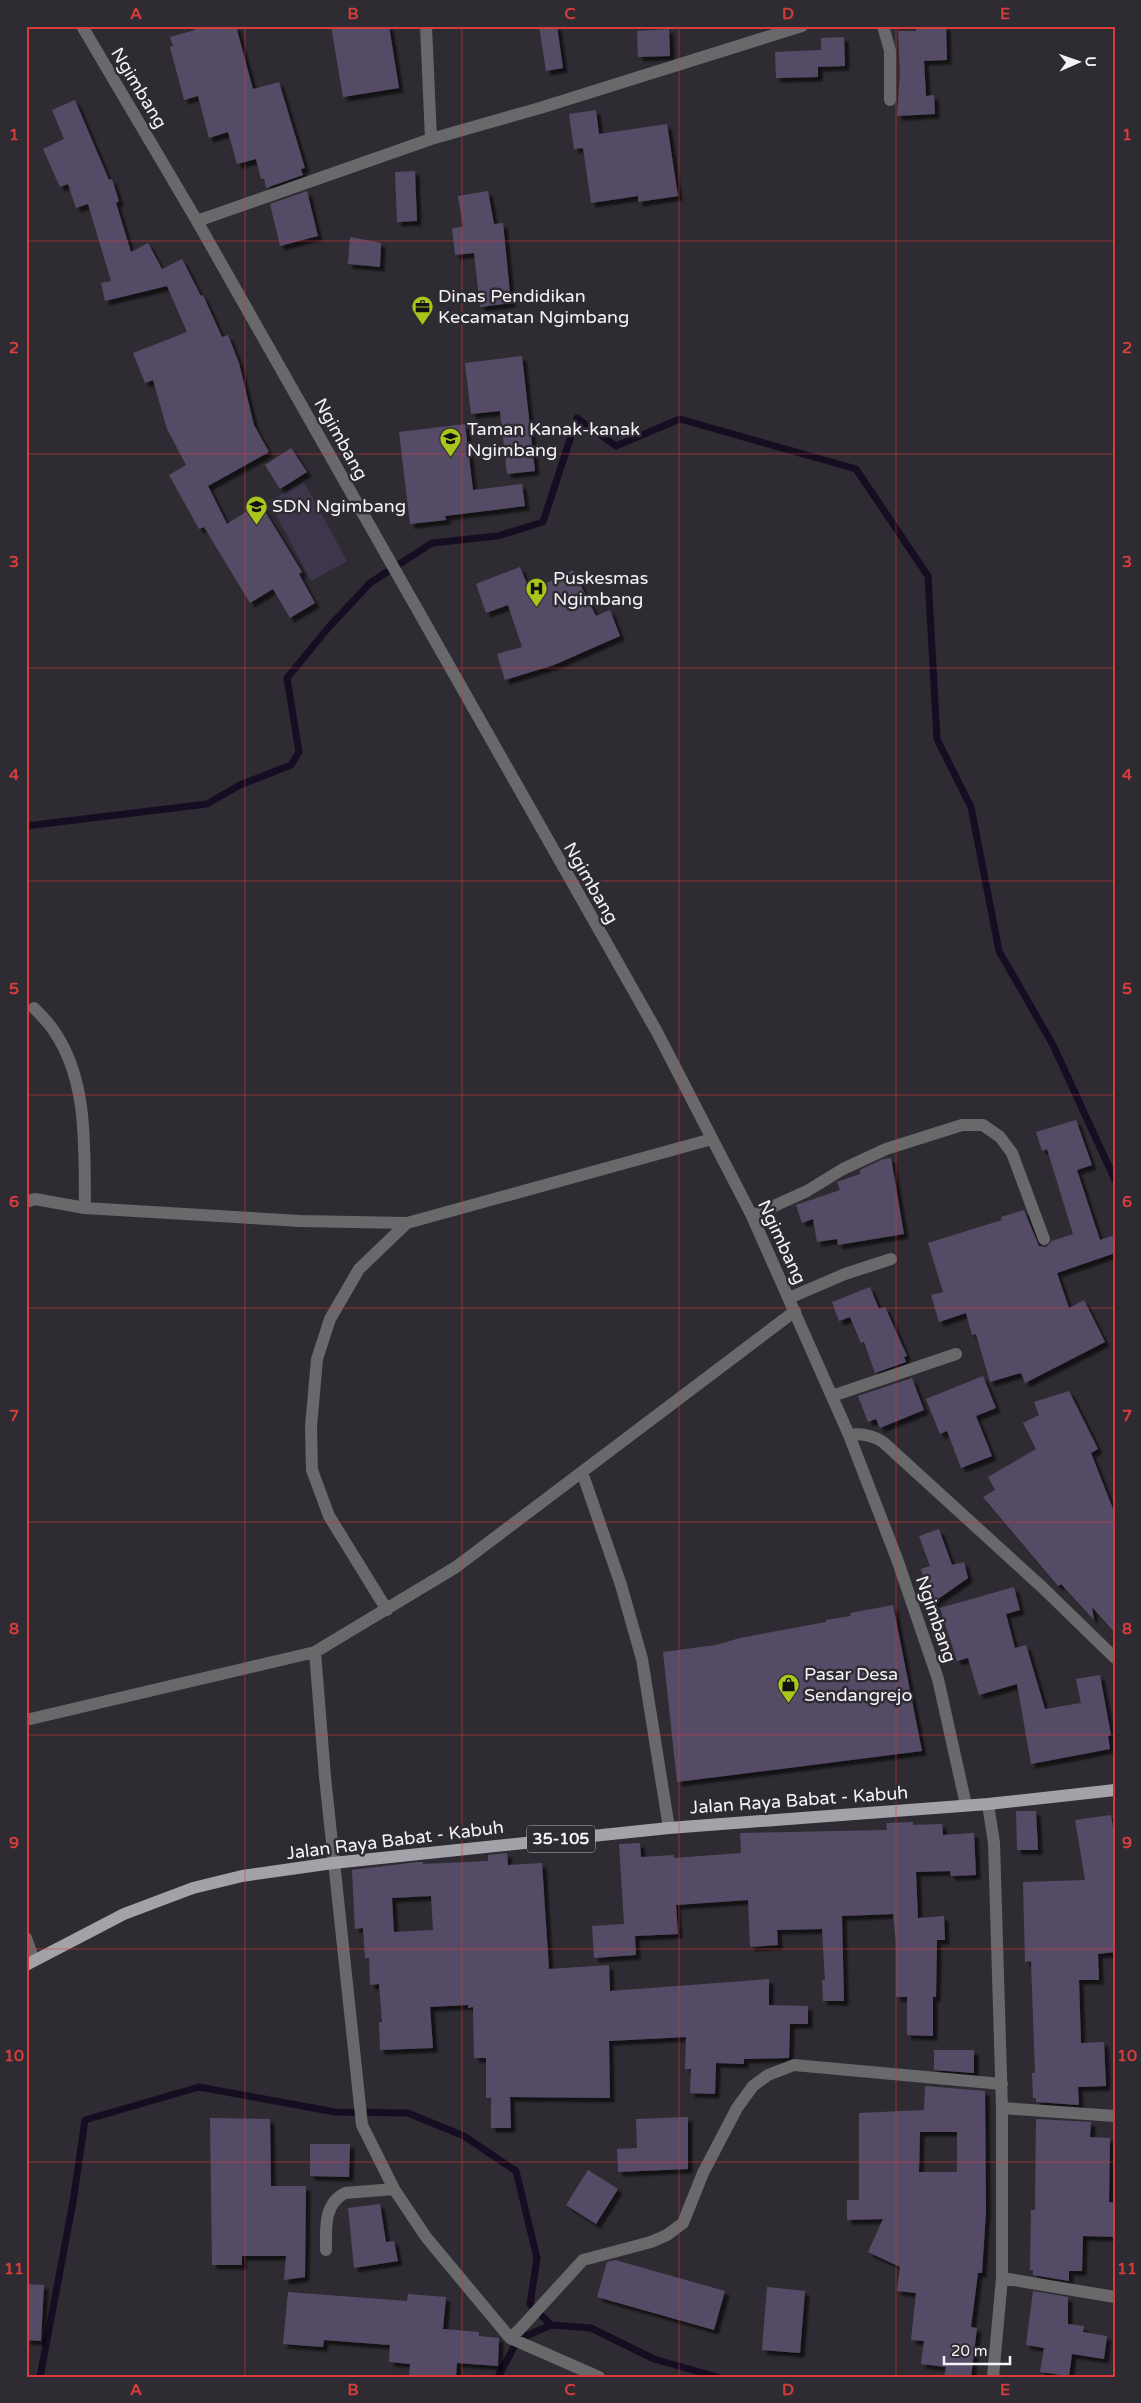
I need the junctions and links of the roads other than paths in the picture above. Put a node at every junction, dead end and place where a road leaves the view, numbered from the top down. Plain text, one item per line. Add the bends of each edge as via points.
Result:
1 (82, 26) edge
2 (426, 26) edge
3 (802, 26) edge
4 (883, 26) edge
5 (890, 100) dead end
6 (431, 139) junction
7 (198, 222) junction
8 (34, 1008) dead end
9 (712, 1139) junction
10 (26, 1202) edge
11 (85, 1208) junction
12 (752, 1216) junction
13 (407, 1222) junction
14 (1044, 1239) dead end
15 (891, 1259) dead end
16 (788, 1298) junction
17 (795, 1311) junction
18 (956, 1354) dead end
19 (832, 1396) junction
20 (849, 1435) junction
21 (582, 1472) junction
22 (387, 1610) junction
23 (315, 1652) junction
24 (1115, 1658) edge
25 (26, 1720) edge
26 (1115, 1790) edge
27 (988, 1804) junction
28 (966, 1805) junction
29 (669, 1828) junction
30 (334, 1863) junction
31 (26, 1938) edge
32 (30, 1962) edge
33 (1002, 2084) junction
34 (1002, 2108) junction
35 (1115, 2116) edge
36 (394, 2189) junction
37 (326, 2250) dead end
38 (1002, 2278) junction
39 (1115, 2297) edge
40 (516, 2338) junction
41 (599, 2377) edge
42 (993, 2377) edge

1 - 7 street, Ngimbang
2 - 6 street
3 - 6 street
4 - 5 street via 890,51
6 - 7 street
7 - 9 street, Ngimbang via 657,1032
8 - 11 street via 59,1039 80,1094
9 - 12 street, Ngimbang
9 - 13 street
10 - 11 street via 35,1199
11 - 13 street via 300,1221
12 - 14 street via 886,1149 962,1125 983,1125 1000,1137 1012,1154
12 - 16 street, Ngimbang
13 - 22 street via 359,1269 330,1318 317,1360 311,1427 312,1470 329,1516
15 - 16 street
16 - 17 street, Ngimbang
17 - 19 street, Ngimbang
17 - 21 street
18 - 19 street
19 - 20 street, Ngimbang
20 - 24 street via 866,1434 883,1442
20 - 28 street, Ngimbang via 897,1559 938,1679
21 - 22 street via 456,1567
21 - 29 street via 621,1585 642,1659
22 - 23 street
23 - 25 street
23 - 30 street
26 - 27 main road, Jalan Raya Babat - Kabuh / 35-105
27 - 28 main road, Jalan Raya Babat - Kabuh / 35-105
27 - 33 street via 994,1843
28 - 29 main road, Jalan Raya Babat - Kabuh / 35-105
29 - 30 main road, Jalan Raya Babat - Kabuh / 35-105
30 - 32 main road, Jalan Raya Babat - Kabuh / 35-105 via 242,1876 193,1888 124,1914
30 - 36 street via 362,2125
31 - 32 street
33 - 34 street
33 - 40 street via 794,2065 768,2074 753,2086 738,2108 703,2173 683,2223 667,2236 651,2242 583,2260
34 - 35 street
34 - 38 street
36 - 37 street via 339,2196 327,2217
36 - 40 street via 426,2237
38 - 39 street
38 - 42 street
40 - 41 street

